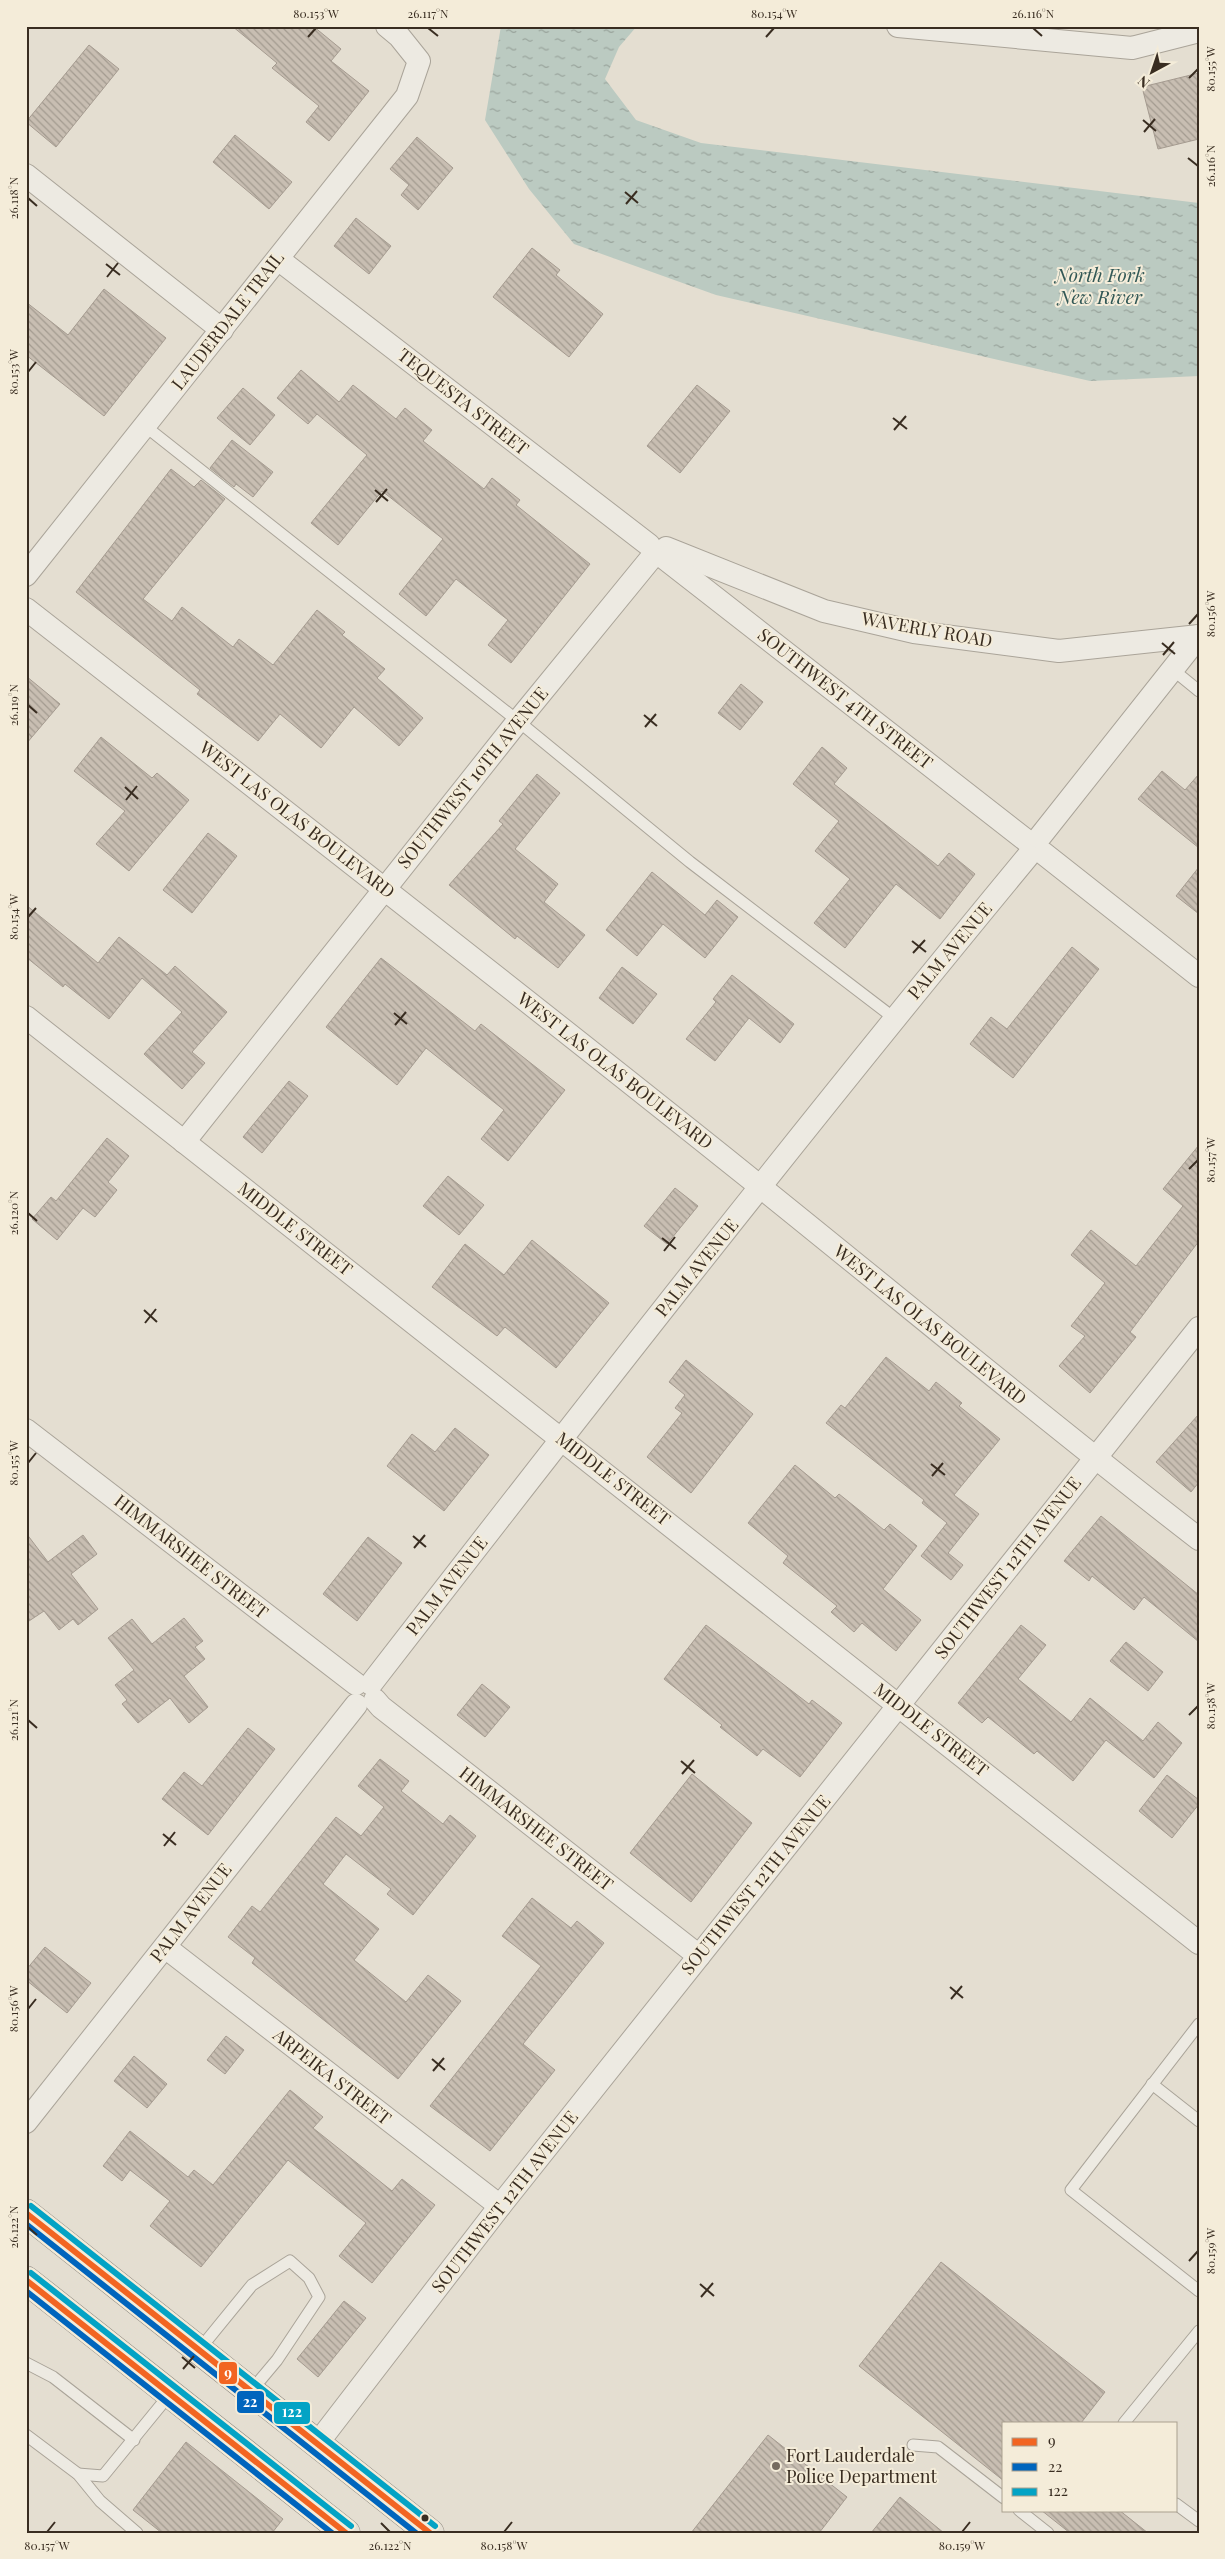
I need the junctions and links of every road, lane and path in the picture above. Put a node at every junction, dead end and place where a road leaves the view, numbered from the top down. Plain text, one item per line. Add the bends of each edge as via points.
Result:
1 (387, 26) edge
2 (898, 26) edge
3 (1199, 31) edge
4 (26, 175) edge
5 (278, 259) junction
6 (222, 330) junction
7 (145, 426) junction
8 (658, 552) junction
9 (26, 575) edge
10 (26, 609) edge
11 (1199, 636) edge
12 (1172, 669) junction
13 (1199, 691) edge
14 (518, 721) junction
15 (1034, 847) junction
16 (385, 888) junction
17 (1199, 976) edge
18 (26, 1017) edge
19 (894, 1018) junction
20 (184, 1142) junction
21 (761, 1188) junction
22 (1199, 1328) edge
23 (26, 1430) edge
24 (561, 1439) junction
25 (1095, 1459) junction
26 (1199, 1539) edge
27 (364, 1693) junction
28 (899, 1705) junction
29 (1199, 1943) edge
30 (165, 1947) junction
31 (699, 1956) junction
32 (1199, 2024) edge
33 (1152, 2084) junction
34 (1199, 2121) edge
35 (26, 2122) edge
36 (500, 2206) junction
37 (26, 2213) edge
38 (26, 2280) edge
39 (1199, 2291) edge
40 (1199, 2331) edge
41 (199, 2350) junction
42 (26, 2363) edge
43 (251, 2391) junction
44 (170, 2394) junction
45 (1125, 2422) edge
46 (26, 2436) edge
47 (134, 2440) junction
48 (317, 2444) junction
49 (913, 2445) dead end
50 (78, 2474) junction
51 (1002, 2496) edge
52 (1178, 2505) edge
53 (1022, 2512) edge
54 (1199, 2520) edge
55 (332, 2528) edge
56 (137, 2533) edge
57 (430, 2533) edge
58 (1048, 2533) edge

1 - 5 street, LAUDERDALE TRAIL via 419,61 407,96
2 - 3 street via 1132,48
4 - 6 street
5 - 6 street, LAUDERDALE TRAIL
5 - 8 street, TEQUESTA STREET
6 - 7 street, LAUDERDALE TRAIL
7 - 9 street, LAUDERDALE TRAIL
7 - 14 lane
8 - 11 street, WAVERLY ROAD via 824,611 914,632 1058,650
8 - 14 street, SOUTHWEST 10TH AVENUE
8 - 15 street, SOUTHWEST 4TH STREET
10 - 16 street, WEST LAS OLAS BOULEVARD
11 - 12 street, PALM AVENUE
12 - 13 lane
12 - 15 street, PALM AVENUE
14 - 16 street, SOUTHWEST 10TH AVENUE
14 - 19 lane via 690,862
15 - 17 street
15 - 19 street, PALM AVENUE
16 - 20 street, SOUTHWEST 10TH AVENUE
16 - 21 street, WEST LAS OLAS BOULEVARD
18 - 20 street, MIDDLE STREET
19 - 21 street, PALM AVENUE
20 - 24 street, MIDDLE STREET
21 - 24 street, PALM AVENUE
21 - 25 street, WEST LAS OLAS BOULEVARD
22 - 25 street, SOUTHWEST 12TH AVENUE
23 - 27 street, HIMMARSHEE STREET
24 - 27 street, PALM AVENUE
24 - 28 street, MIDDLE STREET
25 - 26 street, WEST LAS OLAS BOULEVARD
25 - 28 street, SOUTHWEST 12TH AVENUE
27 - 30 street, PALM AVENUE
27 - 31 street, HIMMARSHEE STREET
28 - 29 street, MIDDLE STREET
28 - 31 street, SOUTHWEST 12TH AVENUE
30 - 35 street, PALM AVENUE
30 - 36 street, ARPEIKA STREET
31 - 36 street, SOUTHWEST 12TH AVENUE
32 - 33 lane
33 - 34 lane
33 - 39 lane via 1071,2190
36 - 48 street, SOUTHWEST 12TH AVENUE
37 - 41 main road
38 - 44 main road
40 - 45 lane
41 - 43 main road
41 - 43 lane via 252,2284 290,2261 309,2278 319,2297 277,2360
42 - 47 lane via 53,2377
43 - 48 main road
44 - 47 lane
44 - 55 main road
46 - 50 lane
47 - 50 lane via 103,2476
48 - 57 main road
49 - 51 lane via 938,2447
50 - 56 lane via 100,2502
52 - 54 lane
53 - 58 lane

